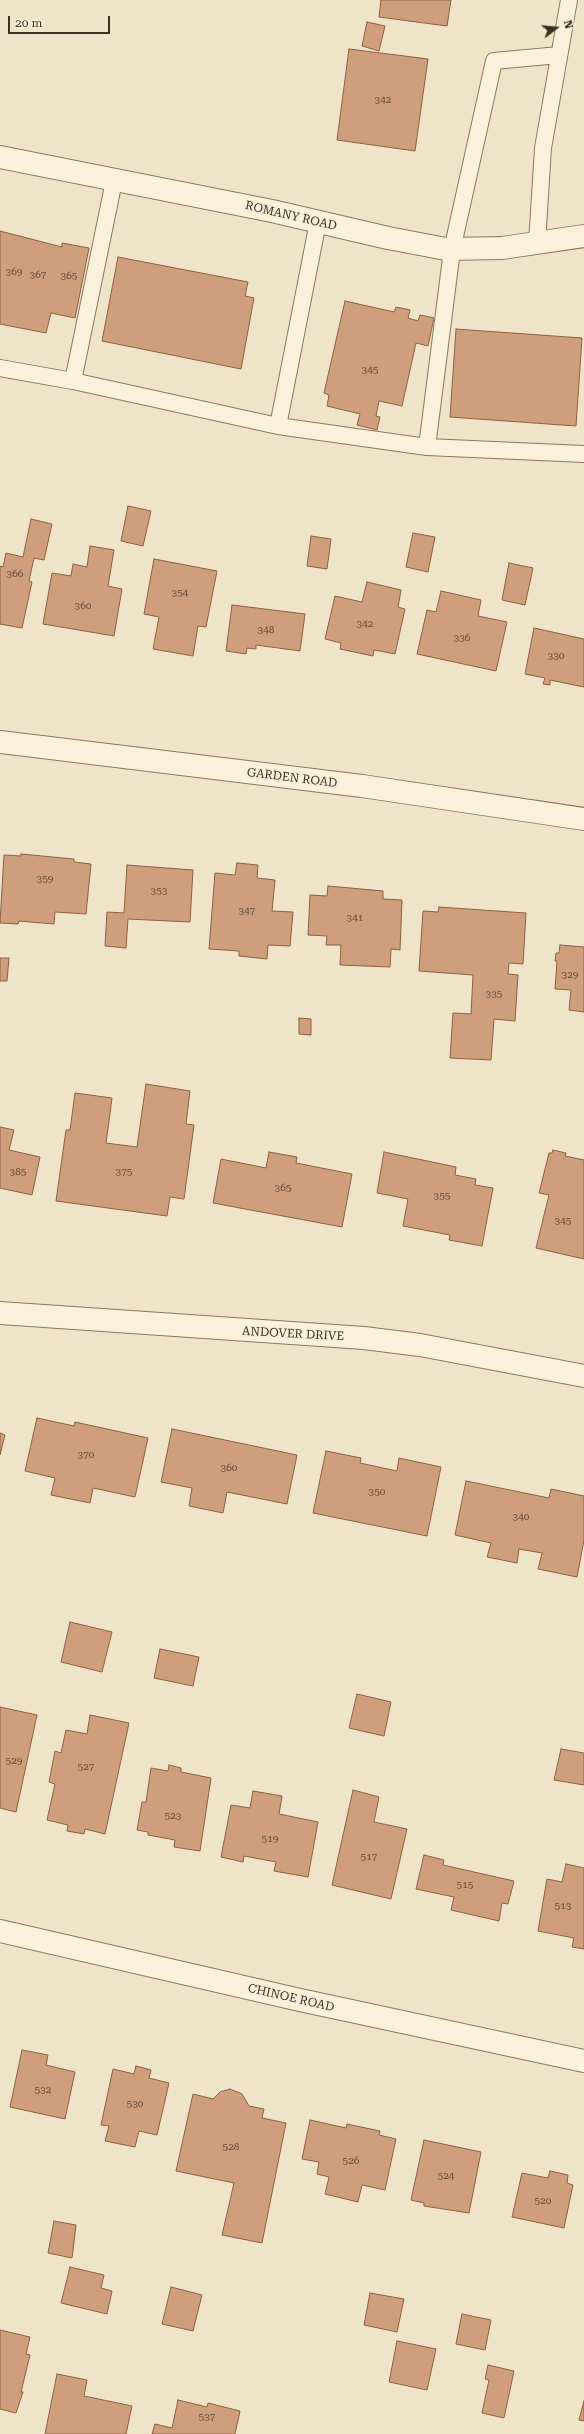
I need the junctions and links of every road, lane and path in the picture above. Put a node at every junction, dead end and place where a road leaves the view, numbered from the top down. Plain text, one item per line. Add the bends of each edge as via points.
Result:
1 (569, 0) edge
2 (559, 55) junction
3 (0, 158) edge
4 (114, 181) junction
5 (318, 222) junction
6 (584, 236) edge
7 (537, 243) junction
8 (452, 250) junction
9 (0, 368) edge
10 (72, 381) junction
11 (278, 426) junction
12 (427, 447) junction
13 (584, 454) edge
14 (0, 742) edge
15 (584, 819) edge
16 (0, 1313) edge
17 (584, 1376) edge
18 (0, 1930) edge
19 (584, 2061) edge

1 - 2 lane
2 - 7 lane via 543,148
2 - 8 lane via 494,60
3 - 4 street, ROMANY ROAD
4 - 5 street, ROMANY ROAD
4 - 10 lane
5 - 8 street, ROMANY ROAD
5 - 11 lane
6 - 7 street, ROMANY ROAD
7 - 8 street, ROMANY ROAD via 502,248
8 - 12 lane
9 - 10 lane
10 - 11 lane
11 - 12 lane
12 - 13 lane
14 - 15 street, GARDEN ROAD via 362,786
16 - 17 street, ANDOVER DRIVE via 364,1338 420,1345
18 - 19 street, CHINOE ROAD via 300,2000

